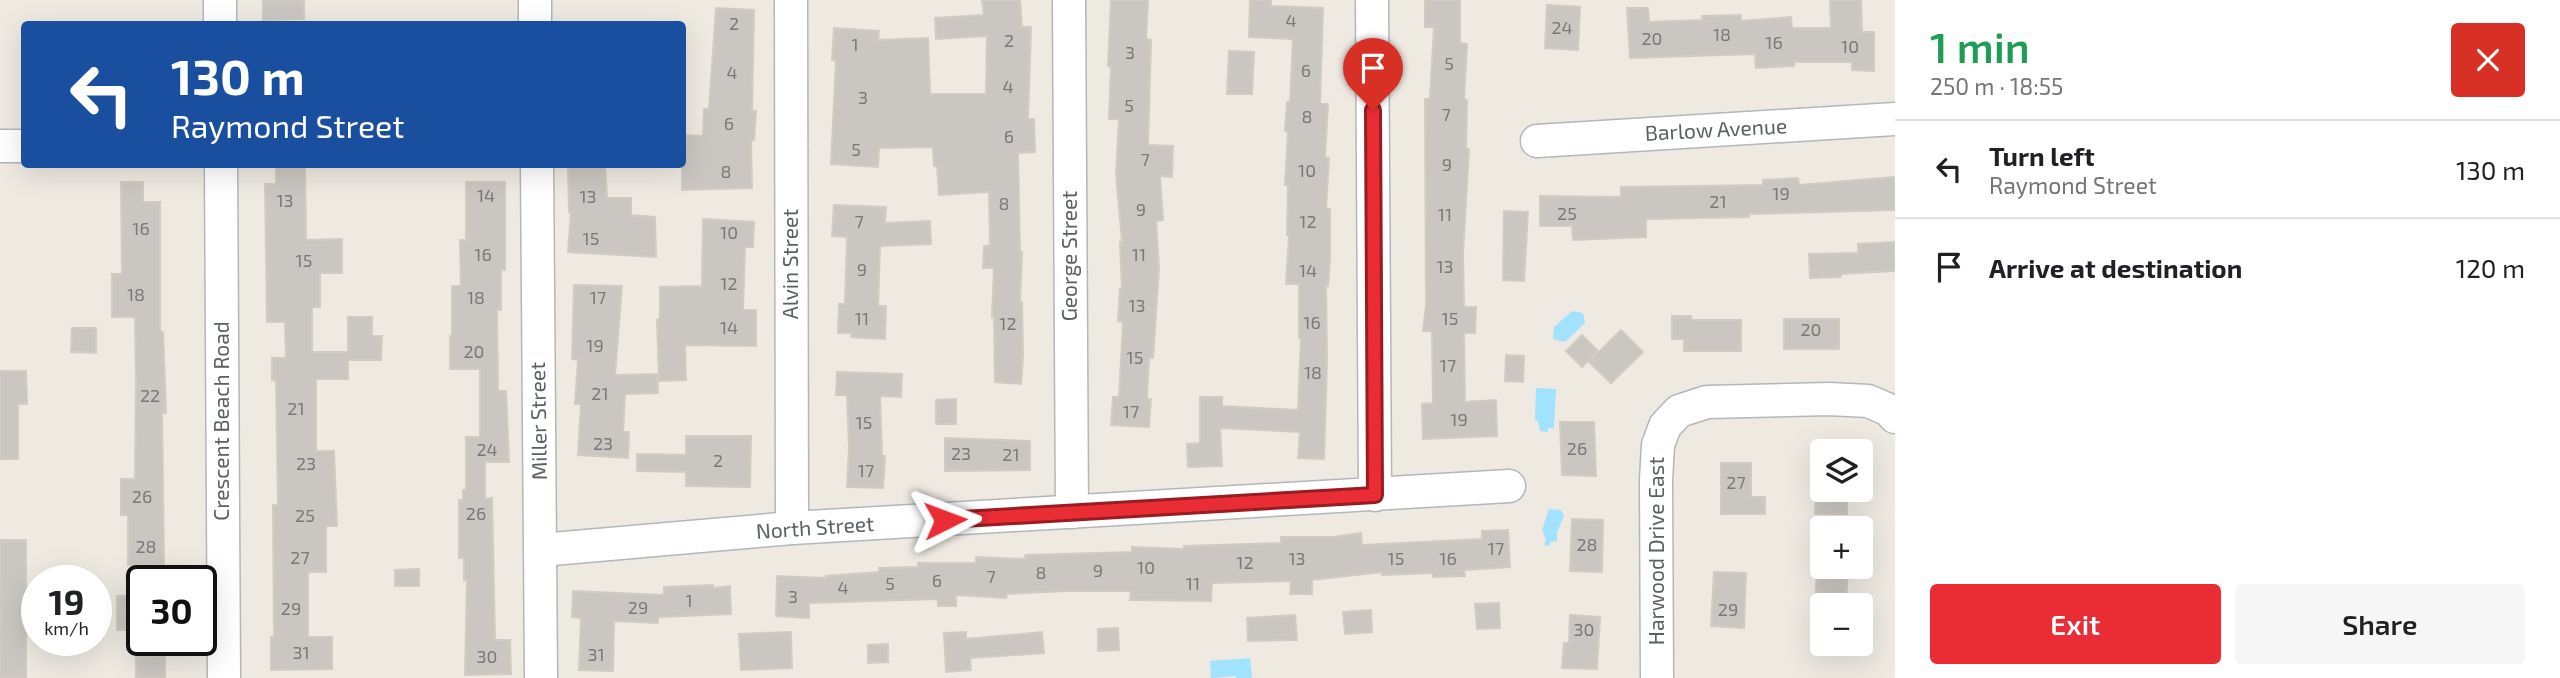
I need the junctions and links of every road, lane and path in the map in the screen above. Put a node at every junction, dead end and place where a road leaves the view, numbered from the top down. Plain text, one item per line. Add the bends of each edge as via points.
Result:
1 (220, 0) edge
2 (535, 0) edge
3 (791, 0) edge
4 (1069, 0) edge
5 (1372, 0) edge
6 (220, 21) edge
7 (535, 21) edge
8 (1895, 119) edge
9 (1537, 141) dead end
10 (0, 146) edge
11 (21, 146) edge
12 (220, 168) edge
13 (537, 168) edge
14 (1895, 416) edge
15 (1509, 486) dead end
16 (1375, 495) junction
17 (1072, 512) junction
18 (792, 528) junction
19 (541, 550) junction
20 (225, 678) edge
21 (541, 678) edge
22 (1657, 678) edge

1 - 6 street
2 - 7 street
3 - 18 street, Alvin Street
4 - 17 street, George Street
5 - 16 street
8 - 9 street, Barlow Avenue
10 - 11 street
12 - 20 street, Crescent Beach Road
13 - 19 street, Miller Street
14 - 22 street, Harwood Drive East via 1868,401 1707,402 1679,411 1665,426 1658,445 1656,481
15 - 16 street, North Street
16 - 17 street, North Street
17 - 18 street, North Street
18 - 19 street, North Street
19 - 21 street, Miller Street

